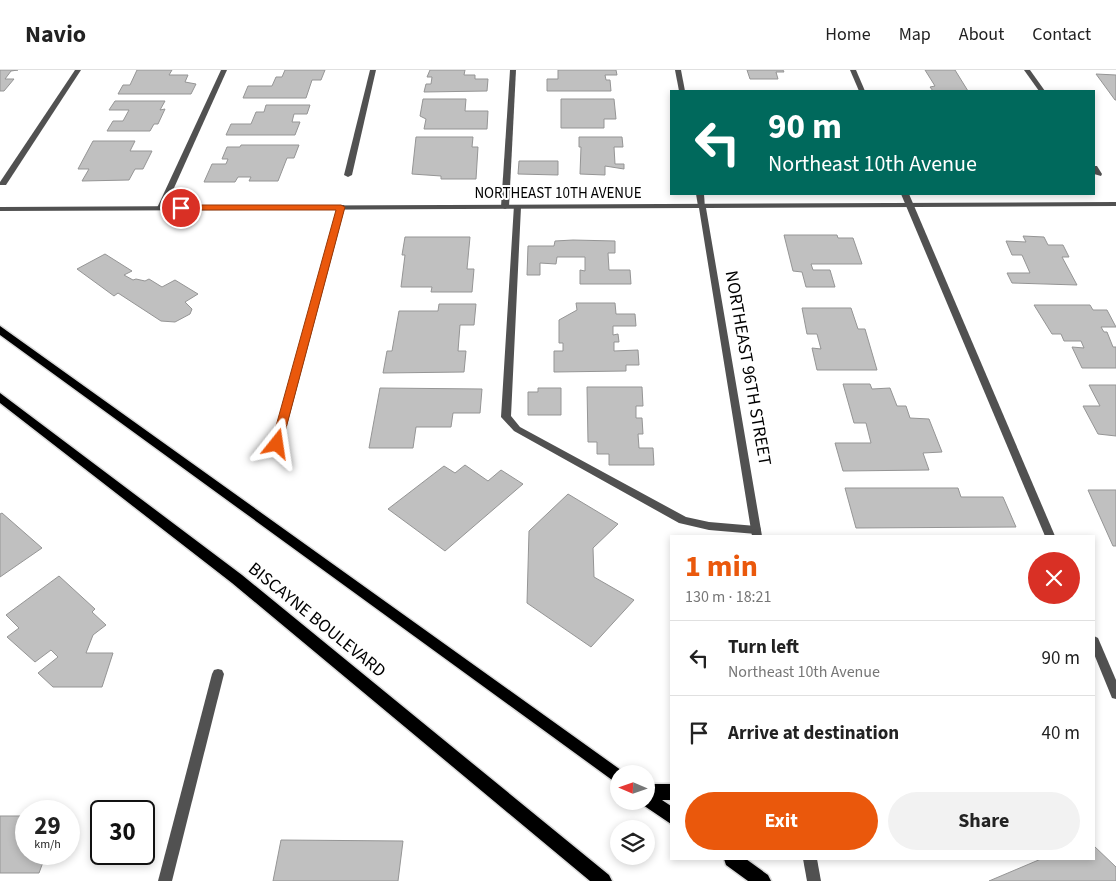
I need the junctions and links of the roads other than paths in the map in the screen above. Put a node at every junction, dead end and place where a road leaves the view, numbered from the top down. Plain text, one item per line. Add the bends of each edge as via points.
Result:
1 (78, 70) edge
2 (224, 70) edge
3 (373, 70) edge
4 (513, 70) edge
5 (678, 70) edge
6 (853, 70) edge
7 (1027, 70) edge
8 (682, 90) edge
9 (862, 90) edge
10 (1041, 90) edge
11 (348, 175) dead end
12 (3, 182) dead end
13 (700, 195) edge
14 (905, 195) edge
15 (1116, 204) edge
16 (910, 205) junction
17 (702, 206) junction
18 (341, 207) junction
19 (505, 207) junction
20 (517, 207) junction
21 (161, 208) junction
22 (0, 209) edge
23 (0, 330) edge
24 (0, 397) edge
25 (277, 444) dead end
26 (757, 533) edge
27 (1050, 535) edge
28 (1095, 643) edge
29 (218, 674) dead end
30 (1116, 694) edge
31 (610, 771) edge
32 (655, 792) edge
33 (670, 792) edge
34 (655, 804) edge
35 (670, 815) edge
36 (733, 860) edge
37 (810, 860) edge
38 (165, 881) edge
39 (603, 881) edge
40 (762, 881) edge
41 (814, 881) edge

1 - 12 street
2 - 21 street
3 - 11 street
4 - 19 street
5 - 8 street
6 - 9 street
7 - 10 street
13 - 17 street, NORTHEAST 96TH STREET
14 - 16 street
15 - 16 street, NORTHEAST 10TH AVENUE
16 - 17 street, NORTHEAST 10TH AVENUE
16 - 27 street
17 - 20 street, NORTHEAST 10TH AVENUE
17 - 26 street, NORTHEAST 96TH STREET
18 - 19 street, NORTHEAST 10TH AVENUE
18 - 21 street, NORTHEAST 10TH AVENUE
18 - 25 street
19 - 20 street, NORTHEAST 10TH AVENUE
20 - 26 street via 506,417 517,429 683,520
21 - 22 street, NORTHEAST 10TH AVENUE
23 - 31 main road
24 - 39 main road, BISCAYNE BOULEVARD via 237,579
28 - 30 street
29 - 38 street
32 - 33 main road
34 - 35 main road
36 - 40 main road
37 - 41 street

